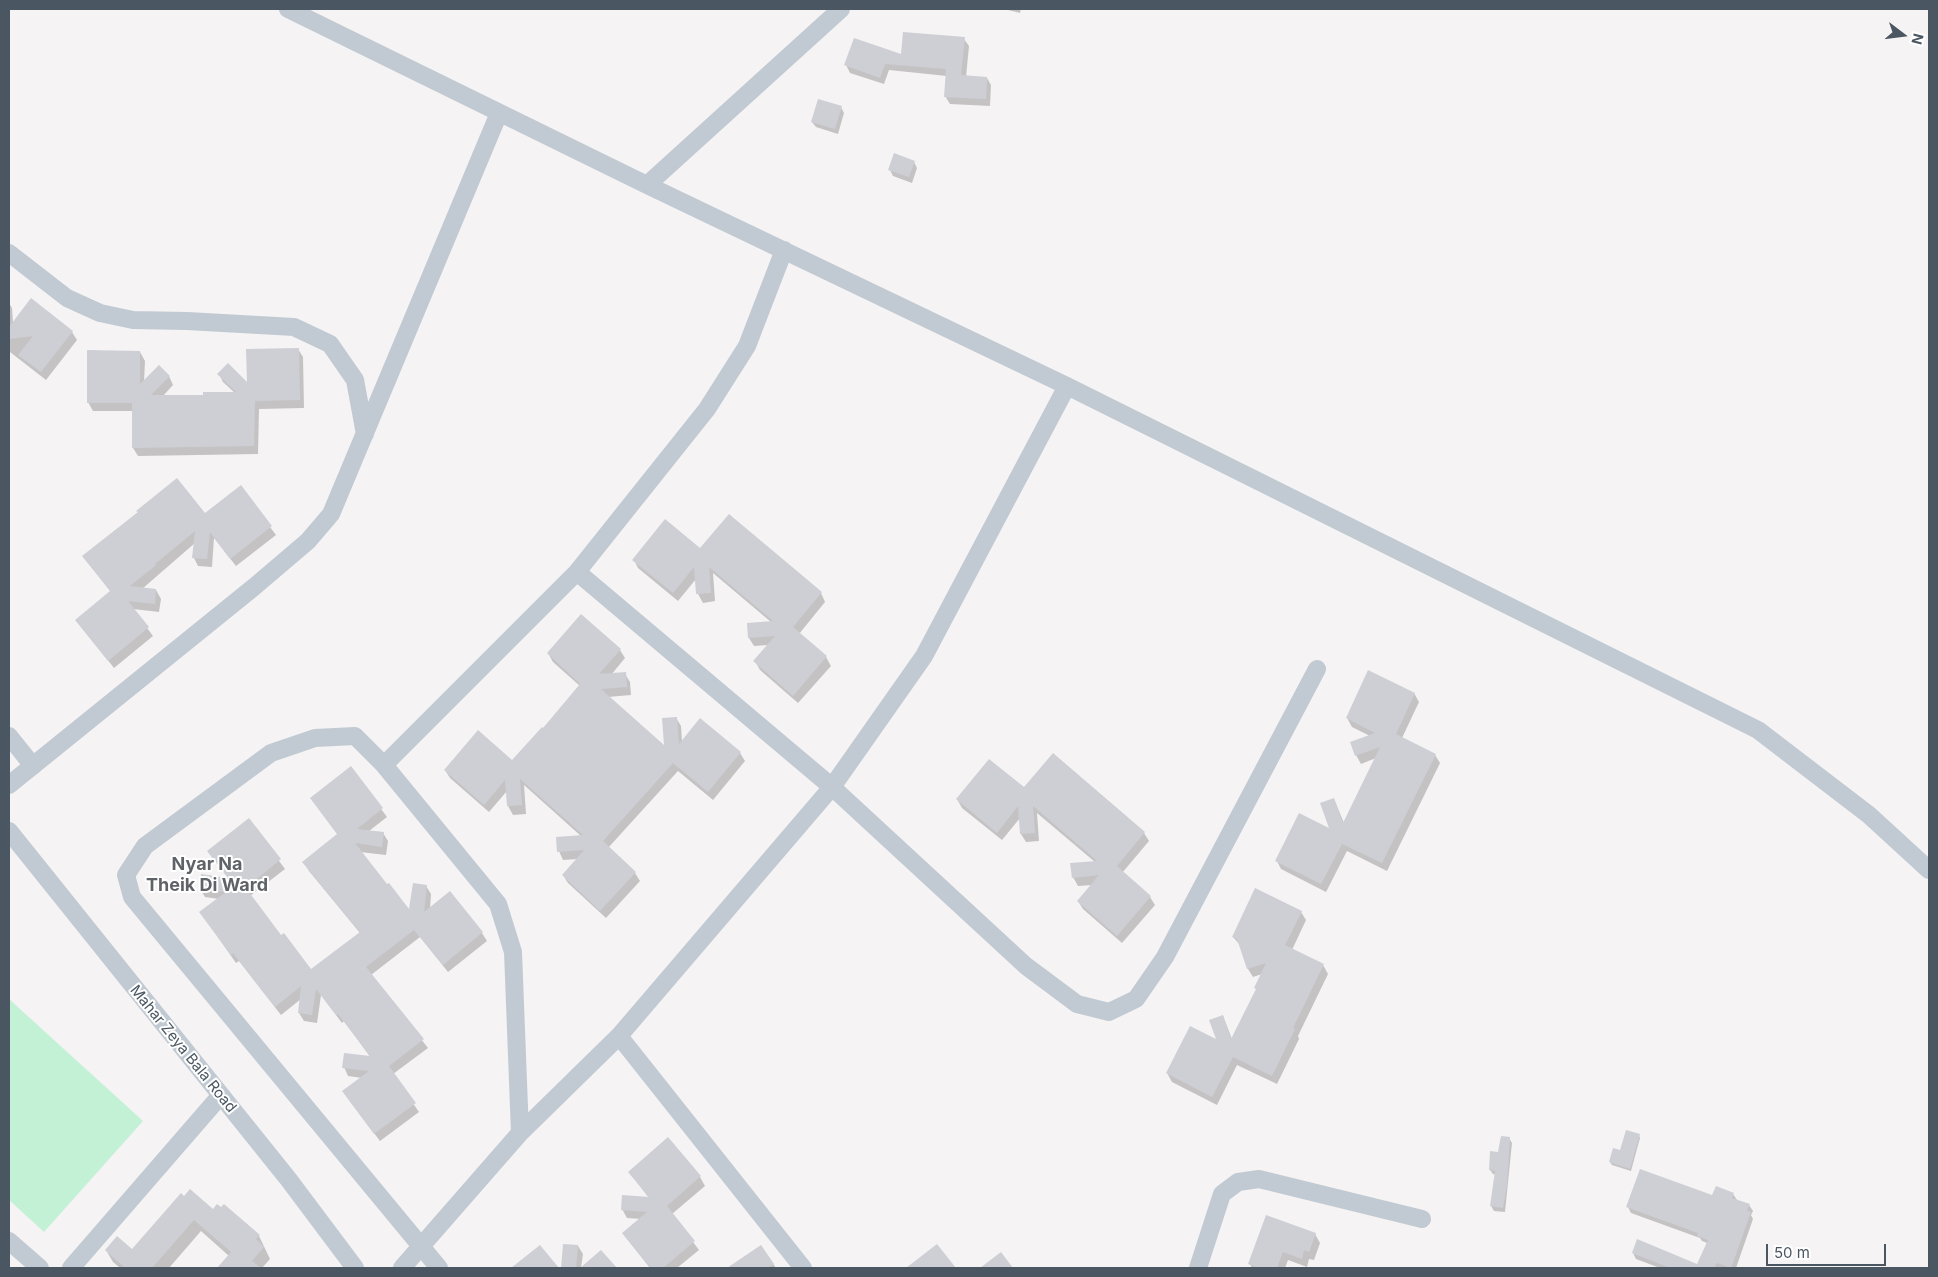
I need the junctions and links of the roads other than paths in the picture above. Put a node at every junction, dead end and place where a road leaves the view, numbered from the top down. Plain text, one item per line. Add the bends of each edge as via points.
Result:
1 (288, 9) edge
2 (841, 9) edge
3 (499, 113) junction
4 (647, 185) junction
5 (784, 250) junction
6 (9, 253) edge
7 (1067, 386) junction
8 (365, 434) junction
9 (578, 572) junction
10 (1316, 669) dead end
11 (9, 736) edge
12 (384, 765) junction
13 (33, 766) junction
14 (9, 785) edge
15 (832, 787) junction
16 (9, 831) edge
17 (1929, 870) edge
18 (618, 1036) junction
19 (221, 1095) junction
20 (520, 1133) junction
21 (1422, 1219) dead end
22 (9, 1241) edge
23 (422, 1246) junction
24 (40, 1268) edge
25 (71, 1268) edge
26 (355, 1268) edge
27 (402, 1268) edge
28 (439, 1268) edge
29 (803, 1268) edge
30 (1198, 1268) edge

1 - 3 street
2 - 4 street
3 - 4 street
3 - 8 street
4 - 5 street
5 - 7 street
5 - 9 street via 748,346 712,401
6 - 8 street via 67,298 100,313 133,320 294,327 330,344 355,380
7 - 15 street via 924,656
7 - 17 street via 1758,730 1869,815
8 - 13 street via 332,514 308,541
9 - 12 street
9 - 15 street
10 - 15 street via 1165,957 1136,999 1108,1012 1077,1004 1026,966
11 - 13 street
12 - 20 street via 498,904 514,952
12 - 23 street via 355,736 315,738 270,753 145,846 126,875 132,897
13 - 14 street
15 - 18 street
16 - 19 street, Mahar Zeya Bala Road
18 - 20 street
18 - 29 street
19 - 25 street
19 - 26 street, Mahar Zeya Bala Road
20 - 23 street
21 - 30 street via 1259,1179 1238,1182 1222,1194
22 - 24 street
23 - 27 street
23 - 28 street

